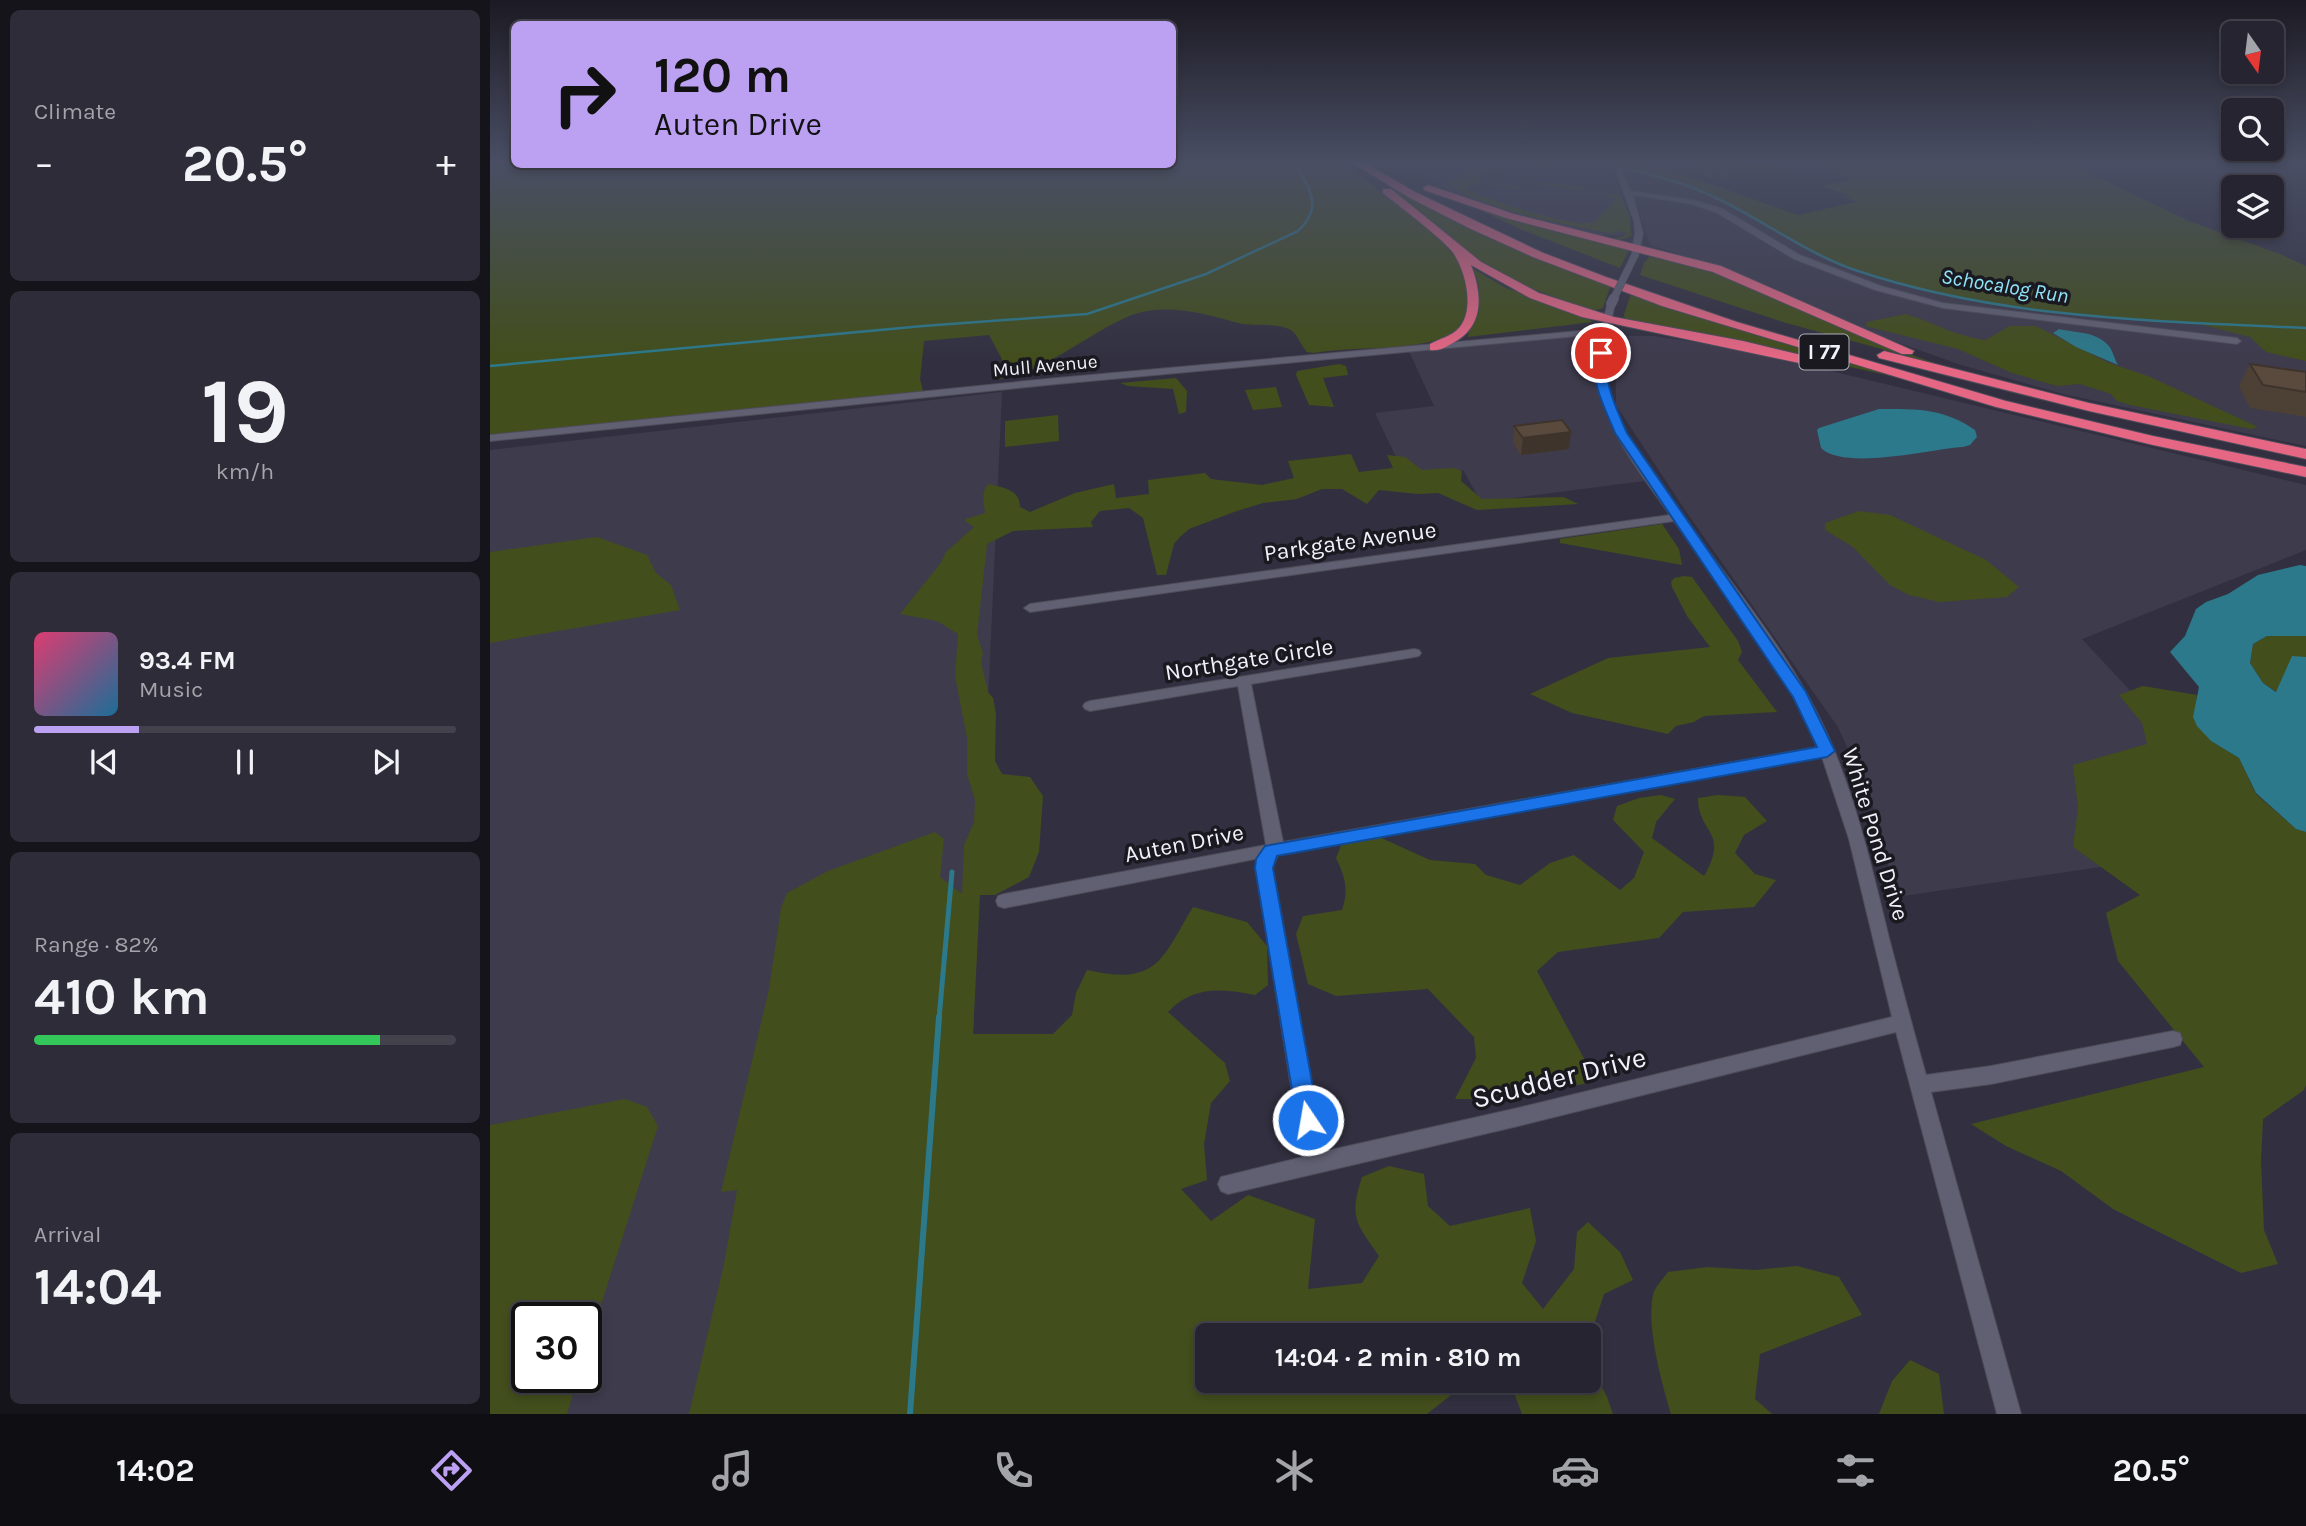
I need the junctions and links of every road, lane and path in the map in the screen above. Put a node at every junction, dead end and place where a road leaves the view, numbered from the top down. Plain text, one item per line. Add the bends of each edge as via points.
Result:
1 (1431, 227) edge
2 (1477, 227) edge
3 (1511, 227) edge
4 (1548, 227) edge
5 (1639, 227) edge
6 (1747, 227) edge
7 (1538, 240) dead end
8 (1457, 248) junction
9 (1636, 252) junction
10 (1614, 270) dead end
11 (1639, 278) dead end
12 (1690, 297) dead end
13 (1605, 325) junction
14 (2236, 341) dead end
15 (1434, 346) junction
16 (1994, 383) junction
17 (2002, 404) junction
18 (490, 438) edge
19 (2306, 454) edge
20 (2306, 471) edge
21 (1678, 517) junction
22 (1030, 608) dead end
23 (1414, 653) dead end
24 (1244, 681) junction
25 (1090, 706) dead end
26 (1827, 751) junction
27 (1272, 850) junction
28 (1004, 901) dead end
29 (1903, 1022) junction
30 (2173, 1039) dead end
31 (1921, 1085) junction
32 (1319, 1163) junction
33 (1228, 1184) dead end
34 (2008, 1414) edge

1 - 8 highway
2 - 17 highway, I 77 via 1602,279 1783,340
3 - 7 highway
4 - 9 highway
5 - 9 street
6 - 14 street via 1802,260 1878,288 1943,305
8 - 13 highway via 1511,285
8 - 15 highway via 1468,270 1474,311 1463,331
9 - 13 street, White Pond Drive, bridge
9 - 16 highway via 1717,269 1863,333
10 - 11 highway
12 - 16 highway, I 77
13 - 15 street, Mull Avenue
13 - 17 highway via 1722,341
13 - 21 street, White Pond Drive via 1600,369 1611,413
15 - 18 street, Mull Avenue
16 - 19 highway, I 77
17 - 20 highway, I 77
21 - 22 street, Parkgate Avenue
21 - 26 street, White Pond Drive via 1800,696
23 - 24 street, Northgate Circle
24 - 25 street, Northgate Circle
24 - 27 street via 1275,842
26 - 27 street, Auten Drive
26 - 29 street, White Pond Drive via 1854,834
27 - 28 street, Auten Drive
27 - 32 street via 1264,868 1303,1099
29 - 31 street, White Pond Drive
29 - 32 street, Scudder Drive
30 - 31 street
31 - 34 street, White Pond Drive
32 - 33 street, Scudder Drive

